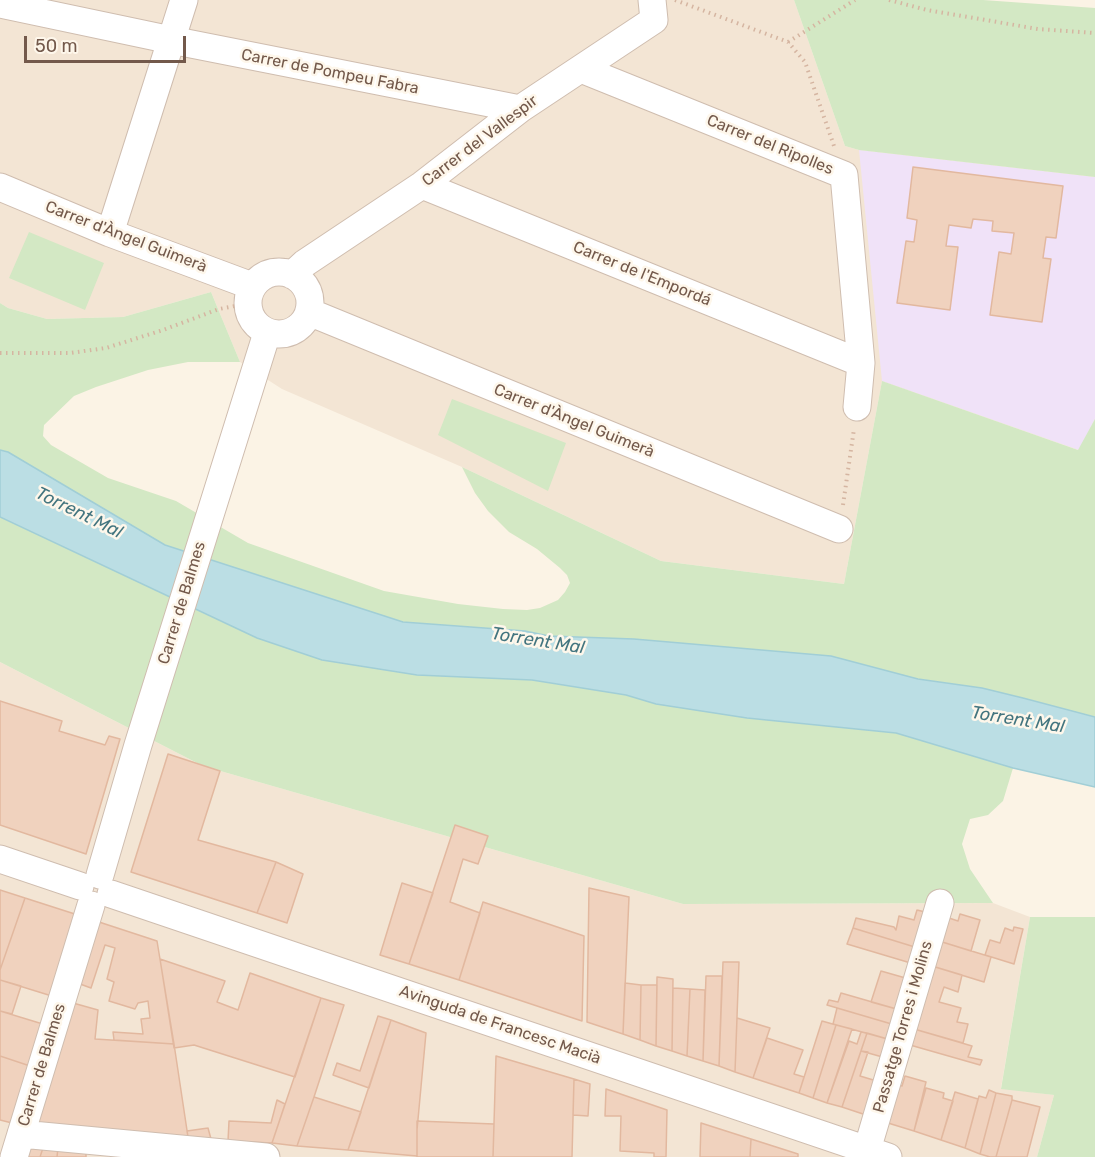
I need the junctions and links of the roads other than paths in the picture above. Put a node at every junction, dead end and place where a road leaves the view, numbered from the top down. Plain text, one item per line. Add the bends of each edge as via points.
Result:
1 (184, 0) edge
2 (652, 0) edge
3 (0, 4) edge
4 (171, 40) junction
5 (581, 69) junction
6 (520, 109) junction
7 (422, 185) junction
8 (0, 187) edge
9 (110, 233) junction
10 (292, 275) junction
11 (250, 295) junction
12 (309, 312) junction
13 (264, 342) junction
14 (861, 363) junction
15 (857, 406) road end
16 (839, 530) road end
17 (0, 859) edge
18 (95, 890) junction
19 (940, 903) dead end
20 (17, 1145) edge
21 (878, 1154) edge
22 (266, 1157) edge

1 - 4 street
2 - 5 street, Carrer del Vallespir via 654,20
3 - 4 street, Carrer de Pompeu Fabra
4 - 6 street, Carrer de Pompeu Fabra
4 - 9 street
5 - 6 street, Carrer del Vallespir
5 - 14 street, Carrer del Ripolles via 844,175
6 - 7 street, Carrer del Vallespir
7 - 10 street, Carrer del Vallespir
7 - 14 street, Carrer de l'Empordá
8 - 9 street, Carrer d'Àngel Guimerà
9 - 11 street, Carrer d'Àngel Guimerà
10 - 11 street via 274,272 258,279
10 - 12 street via 305,286
11 - 13 street via 252,321
12 - 13 street via 297,329
12 - 16 street, Carrer d'Àngel Guimerà
13 - 18 street, Carrer de Balmes
14 - 15 street, Carrer del Ripolles
17 - 18 street, Avinguda de Francesc Macià
18 - 20 street, Carrer de Balmes
18 - 21 street, Avinguda de Francesc Macià
19 - 21 street, Passatge Torres i Molins
20 - 22 street

